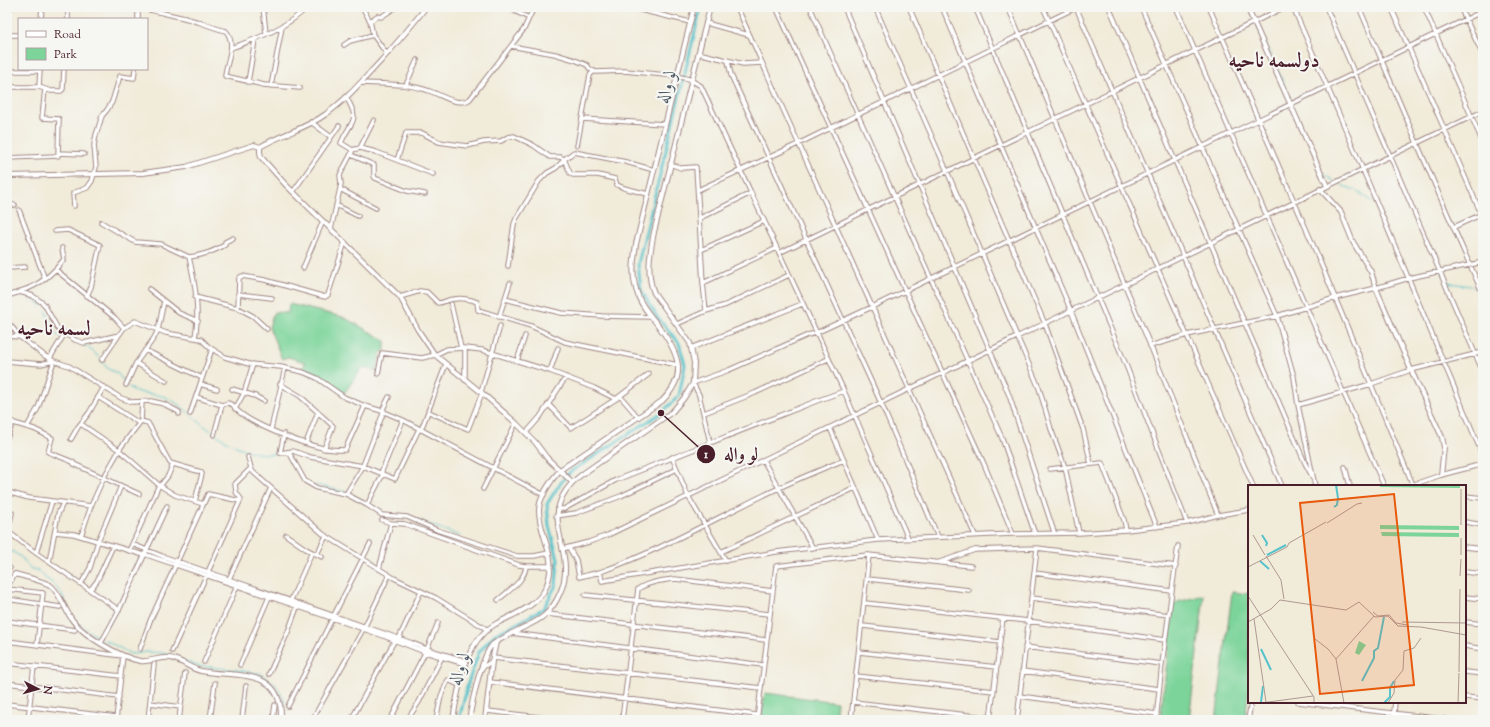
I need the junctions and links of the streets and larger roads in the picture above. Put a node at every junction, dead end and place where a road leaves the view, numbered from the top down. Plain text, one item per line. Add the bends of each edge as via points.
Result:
1 (7, 7) edge
2 (13, 7) edge
3 (42, 7) edge
4 (67, 7) edge
5 (138, 7) edge
6 (263, 7) edge
7 (307, 7) edge
8 (362, 7) edge
9 (396, 7) edge
10 (426, 7) edge
11 (506, 7) edge
12 (534, 7) edge
13 (628, 7) edge
14 (694, 7) edge
15 (710, 7) edge
16 (736, 7) edge
17 (776, 7) edge
18 (810, 7) edge
19 (844, 7) edge
20 (875, 7) edge
21 (909, 7) edge
22 (942, 7) edge
23 (975, 7) edge
24 (1008, 7) edge
25 (1043, 7) edge
26 (1076, 7) edge
27 (1109, 7) edge
28 (1141, 7) edge
29 (1176, 7) edge
30 (1209, 7) edge
31 (1248, 7) edge
32 (1285, 7) edge
33 (1293, 7) edge
34 (1326, 7) edge
35 (1359, 7) edge
36 (1391, 7) edge
37 (1424, 7) edge
38 (1460, 7) edge
39 (1483, 11) edge
40 (41, 18) edge
41 (68, 18) edge
42 (138, 18) edge
43 (529, 18) junction
44 (1467, 20) junction
45 (370, 21) junction
46 (1049, 21) junction
47 (690, 22) junction
48 (1254, 22) junction
49 (706, 23) junction
50 (282, 27) junction
51 (266, 33) junction
52 (1437, 34) junction
53 (7, 35) edge
54 (18, 35) edge
55 (373, 35) junction
56 (748, 35) junction
57 (1020, 35) junction
58 (1222, 38) junction
59 (255, 40) junction
60 (344, 45) dead end
61 (511, 46) junction
62 (1409, 47) junction
63 (231, 48) junction
64 (992, 49) junction
65 (1194, 51) junction
66 (698, 53) junction
67 (387, 54) junction
68 (1483, 55) edge
69 (417, 60) dead end
70 (1382, 60) junction
71 (728, 61) junction
72 (965, 62) junction
73 (762, 63) junction
74 (1166, 64) junction
75 (7, 70) edge
76 (40, 70) edge
77 (64, 70) edge
78 (135, 70) edge
79 (594, 71) junction
80 (1354, 74) junction
81 (938, 75) junction
82 (678, 76) junction
83 (1139, 77) junction
84 (690, 80) junction
85 (248, 82) junction
86 (361, 83) junction
87 (406, 85) junction
88 (271, 86) junction
89 (1328, 86) junction
90 (7, 87) edge
91 (39, 87) junction
92 (300, 88) dead end
93 (45, 89) junction
94 (911, 89) junction
95 (1112, 91) junction
96 (346, 97) junction
97 (884, 101) junction
98 (1086, 103) junction
99 (1289, 104) junction
100 (1483, 111) edge
101 (858, 114) junction
102 (1472, 117) junction
103 (582, 119) junction
104 (1054, 119) junction
105 (374, 120) dead end
106 (1258, 120) junction
107 (311, 122) junction
108 (665, 124) junction
109 (339, 126) dead end
110 (831, 128) junction
111 (1444, 130) junction
112 (1028, 132) junction
113 (1230, 133) junction
114 (331, 137) junction
115 (1418, 143) junction
116 (1483, 143) edge
117 (798, 144) junction
118 (1000, 145) junction
119 (577, 146) dead end
120 (260, 147) junction
121 (1202, 147) junction
122 (360, 148) junction
123 (352, 150) junction
124 (59, 153) junction
125 (84, 154) dead end
126 (351, 155) junction
127 (1391, 156) junction
128 (7, 158) edge
129 (768, 158) junction
130 (974, 158) junction
131 (564, 159) junction
132 (397, 160) junction
133 (1175, 160) junction
134 (670, 164) junction
135 (654, 170) junction
136 (1364, 170) junction
137 (741, 171) junction
138 (947, 171) junction
139 (433, 174) dead end
140 (1147, 174) junction
141 (95, 175) junction
142 (7, 176) edge
143 (920, 184) junction
144 (1122, 186) junction
145 (1327, 186) junction
146 (340, 189) junction
147 (1320, 189) junction
148 (698, 190) junction
149 (293, 192) junction
150 (751, 193) junction
151 (425, 194) dead end
152 (648, 194) junction
153 (895, 196) junction
154 (1089, 201) junction
155 (1294, 203) junction
156 (7, 205) edge
157 (15, 205) dead end
158 (336, 205) junction
159 (74, 206) dead end
160 (376, 208) dead end
161 (868, 209) junction
162 (19, 210) dead end
163 (1062, 214) junction
164 (1482, 215) edge
165 (358, 216) dead end
166 (1266, 216) junction
167 (700, 218) junction
168 (323, 221) junction
169 (764, 221) junction
170 (101, 222) dead end
171 (835, 225) junction
172 (1454, 227) junction
173 (1035, 228) junction
174 (331, 229) junction
175 (1239, 230) junction
176 (55, 231) dead end
177 (233, 238) dead end
178 (806, 239) junction
179 (1010, 240) junction
180 (345, 242) junction
181 (1211, 243) junction
182 (62, 248) dead end
183 (777, 248) junction
184 (701, 250) junction
185 (779, 253) junction
186 (982, 253) junction
187 (189, 257) junction
188 (1183, 257) junction
189 (1483, 262) edge
190 (1469, 265) junction
191 (508, 266) dead end
192 (26, 267) dead end
193 (955, 267) junction
194 (7, 268) edge
195 (303, 268) dead end
196 (1158, 269) junction
197 (56, 270) junction
198 (1440, 272) junction
199 (789, 275) junction
200 (931, 278) junction
201 (1409, 278) junction
202 (45, 279) junction
203 (510, 283) dead end
204 (703, 283) junction
205 (1125, 285) junction
206 (1376, 288) junction
207 (149, 289) dead end
208 (905, 290) junction
209 (20, 292) junction
210 (238, 294) junction
211 (1483, 294) edge
212 (7, 296) edge
213 (86, 296) junction
214 (195, 297) junction
215 (400, 297) junction
216 (272, 298) dead end
217 (1097, 298) junction
218 (1335, 298) junction
219 (505, 299) junction
220 (164, 301) junction
221 (450, 304) dead end
222 (802, 304) junction
223 (872, 307) junction
224 (238, 308) junction
225 (1306, 308) junction
226 (706, 311) junction
227 (1071, 311) junction
228 (499, 316) junction
229 (1277, 316) junction
230 (651, 317) junction
231 (843, 320) junction
232 (7, 321) edge
233 (198, 321) junction
234 (1245, 322) junction
235 (677, 324) junction
236 (1045, 324) junction
237 (500, 326) dead end
238 (124, 328) junction
239 (267, 329) dead end
240 (1212, 329) junction
241 (158, 330) junction
242 (65, 333) junction
243 (816, 333) junction
244 (119, 335) junction
245 (1187, 335) junction
246 (7, 336) edge
247 (525, 336) dead end
248 (20, 337) junction
249 (1018, 337) junction
250 (195, 338) junction
251 (1150, 346) junction
252 (463, 348) junction
253 (558, 348) dead end
254 (691, 348) junction
255 (212, 349) junction
256 (145, 350) junction
257 (990, 350) junction
258 (1483, 352) edge
259 (492, 353) junction
260 (1475, 354) junction
261 (435, 355) junction
262 (50, 358) junction
263 (828, 359) junction
264 (102, 360) dead end
265 (968, 360) junction
266 (7, 361) edge
267 (54, 361) junction
268 (517, 361) junction
269 (1444, 362) junction
270 (136, 363) junction
271 (252, 364) junction
272 (446, 364) junction
273 (678, 365) junction
274 (285, 368) junction
275 (1411, 370) junction
276 (550, 371) junction
277 (1483, 372) edge
278 (943, 373) junction
279 (378, 374) dead end
280 (648, 374) dead end
281 (566, 377) junction
282 (202, 378) junction
283 (465, 380) junction
284 (166, 381) dead end
285 (692, 383) junction
286 (200, 384) junction
287 (280, 384) junction
288 (1371, 384) junction
289 (126, 385) dead end
290 (104, 387) junction
291 (216, 389) dead end
292 (232, 389) dead end
293 (910, 389) junction
294 (844, 391) junction
295 (481, 392) junction
296 (1343, 392) junction
297 (244, 393) junction
298 (620, 396) junction
299 (98, 397) junction
300 (196, 397) junction
301 (388, 397) dead end
302 (616, 399) junction
303 (142, 401) junction
304 (264, 401) dead end
305 (881, 403) junction
306 (548, 404) junction
307 (222, 405) junction
308 (1298, 405) junction
309 (365, 406) junction
310 (235, 409) junction
311 (383, 411) junction
312 (318, 412) junction
313 (429, 412) junction
314 (704, 413) junction
315 (179, 414) dead end
316 (190, 414) dead end
317 (855, 416) junction
318 (638, 417) junction
319 (403, 420) junction
320 (7, 421) edge
321 (13, 422) junction
322 (140, 422) junction
323 (516, 423) junction
324 (81, 424) junction
325 (27, 427) junction
326 (830, 428) junction
327 (271, 429) junction
328 (420, 429) junction
329 (526, 433) junction
330 (284, 434) junction
331 (214, 435) dead end
332 (7, 438) edge
333 (71, 440) dead end
334 (710, 442) junction
335 (306, 443) junction
336 (324, 449) junction
337 (119, 450) junction
338 (290, 452) junction
339 (248, 456) dead end
340 (1483, 456) edge
341 (672, 457) junction
342 (763, 460) junction
343 (844, 460) junction
344 (173, 464) junction
345 (1091, 464) junction
346 (1483, 464) edge
347 (362, 466) junction
348 (1065, 467) junction
349 (1345, 467) dead end
350 (251, 468) junction
351 (493, 468) junction
352 (676, 469) junction
353 (1050, 469) dead end
354 (561, 472) junction
355 (382, 474) junction
356 (1441, 474) junction
357 (104, 477) junction
358 (1313, 478) junction
359 (571, 482) junction
360 (1253, 485) edge
361 (1282, 485) edge
362 (1315, 485) edge
363 (1350, 485) edge
364 (1384, 485) edge
365 (1411, 485) edge
366 (122, 486) junction
367 (160, 486) junction
368 (779, 487) junction
369 (271, 488) junction
370 (856, 488) junction
371 (483, 489) dead end
372 (7, 492) edge
373 (138, 494) dead end
374 (346, 494) junction
375 (544, 495) junction
376 (688, 496) junction
377 (1466, 496) edge
378 (1483, 498) edge
379 (52, 501) junction
380 (195, 501) junction
381 (240, 501) junction
382 (63, 503) junction
383 (203, 504) junction
384 (367, 505) junction
385 (91, 506) junction
386 (167, 506) dead end
387 (558, 509) junction
388 (1248, 510) edge
389 (12, 513) dead end
390 (1218, 515) junction
391 (556, 516) junction
392 (796, 516) junction
393 (382, 520) dead end
394 (1466, 522) edge
395 (391, 523) junction
396 (1187, 523) junction
397 (706, 525) junction
398 (1483, 525) edge
399 (1157, 527) junction
400 (7, 530) edge
401 (1126, 530) junction
402 (55, 532) junction
403 (1054, 532) junction
404 (1079, 533) junction
405 (1013, 534) junction
406 (1035, 534) junction
407 (286, 535) dead end
408 (975, 535) junction
409 (81, 536) junction
410 (326, 536) junction
411 (938, 537) junction
412 (908, 538) junction
413 (878, 540) junction
414 (98, 541) junction
415 (132, 544) junction
416 (370, 544) dead end
417 (113, 546) junction
418 (1178, 546) dead end
419 (1466, 547) edge
420 (569, 548) junction
421 (813, 548) junction
422 (1037, 548) junction
423 (146, 549) junction
424 (562, 549) junction
425 (1483, 549) edge
426 (129, 551) junction
427 (312, 552) junction
428 (549, 552) junction
429 (721, 552) junction
430 (36, 553) junction
431 (144, 554) junction
432 (317, 554) junction
433 (870, 555) junction
434 (322, 557) dead end
435 (362, 558) junction
436 (726, 561) junction
437 (49, 562) junction
438 (939, 562) junction
439 (177, 563) junction
440 (526, 566) junction
441 (551, 566) junction
442 (970, 566) dead end
443 (1176, 566) junction
444 (379, 569) junction
445 (600, 572) junction
446 (1466, 572) edge
447 (207, 573) junction
448 (1034, 573) junction
449 (1483, 574) edge
450 (389, 575) junction
451 (229, 578) junction
452 (868, 579) junction
453 (81, 584) junction
454 (237, 586) junction
455 (7, 587) edge
456 (90, 590) junction
457 (969, 590) dead end
458 (421, 591) junction
459 (772, 591) junction
460 (1172, 591) junction
461 (585, 595) dead end
462 (269, 597) junction
463 (1466, 597) edge
464 (1031, 598) junction
465 (1483, 599) edge
466 (7, 600) edge
467 (291, 600) junction
468 (498, 600) dead end
469 (636, 600) junction
470 (865, 603) junction
471 (42, 604) junction
472 (60, 607) dead end
473 (297, 607) junction
474 (119, 610) junction
475 (547, 614) junction
476 (770, 614) junction
477 (1169, 615) junction
478 (333, 617) junction
479 (1003, 618) junction
480 (7, 621) edge
481 (1028, 621) junction
482 (1466, 622) edge
483 (438, 623) dead end
484 (634, 624) junction
485 (1483, 624) edge
486 (39, 625) junction
487 (863, 626) junction
488 (364, 628) junction
489 (75, 630) dead end
490 (488, 630) junction
491 (512, 633) junction
492 (397, 638) junction
493 (766, 640) junction
494 (1165, 640) junction
495 (7, 641) edge
496 (496, 642) junction
497 (1000, 642) junction
498 (101, 643) junction
499 (37, 645) junction
500 (1466, 646) edge
501 (1025, 647) junction
502 (631, 648) junction
503 (1483, 648) edge
504 (140, 649) dead end
505 (426, 650) junction
506 (172, 651) dead end
507 (859, 652) junction
508 (123, 656) junction
509 (442, 657) junction
510 (494, 659) junction
511 (204, 662) dead end
512 (7, 663) edge
513 (466, 663) junction
514 (154, 664) dead end
515 (1162, 664) junction
516 (240, 665) dead end
517 (763, 665) junction
518 (34, 666) junction
519 (997, 667) junction
520 (482, 668) junction
521 (1022, 671) junction
522 (1466, 672) edge
523 (185, 673) dead end
524 (269, 674) dead end
525 (628, 674) junction
526 (1483, 674) edge
527 (121, 676) junction
528 (856, 676) junction
529 (490, 682) junction
530 (215, 683) dead end
531 (7, 684) edge
532 (459, 685) junction
533 (32, 686) junction
534 (246, 686) dead end
535 (760, 688) junction
536 (1159, 689) junction
537 (994, 692) junction
538 (1019, 696) junction
539 (118, 697) junction
540 (1466, 697) edge
541 (624, 699) junction
542 (1483, 699) edge
543 (853, 702) junction
544 (150, 703) junction
545 (1250, 703) edge
546 (1307, 703) edge
547 (1395, 703) edge
548 (7, 704) edge
549 (275, 705) dead end
550 (288, 706) dead end
551 (29, 707) junction
552 (181, 707) junction
553 (487, 711) junction
554 (1394, 713) junction
555 (1157, 714) junction
556 (757, 715) junction
557 (116, 719) edge
558 (990, 719) edge
559 (28, 720) edge
560 (148, 720) edge
561 (179, 720) edge
562 (210, 720) edge
563 (242, 720) edge
564 (273, 720) edge
565 (281, 720) edge
566 (312, 720) edge
567 (351, 720) edge
568 (390, 720) edge
569 (407, 720) edge
570 (436, 720) edge
571 (453, 720) edge
572 (469, 720) edge
573 (485, 720) edge
574 (564, 720) edge
575 (622, 720) edge
576 (757, 720) edge
577 (851, 720) edge
578 (1011, 720) edge
579 (1017, 720) edge
580 (1156, 720) edge
581 (1248, 720) edge
582 (1393, 720) edge
583 (1451, 720) edge

1 - 2 street
3 - 40 street
4 - 41 street
5 - 42 street
5 - 63 street via 226,31
6 - 51 street
7 - 50 street
8 - 45 street
9 - 45 street
10 - 67 street
11 - 43 street
12 - 43 street
13 - 47 street
14 - 47 street
15 - 49 street
16 - 56 street
17 - 110 street
18 - 101 street
19 - 97 street
20 - 94 street
21 - 81 street
22 - 72 street
23 - 64 street
24 - 57 street
25 - 46 street
26 - 46 street
26 - 95 street
27 - 83 street
28 - 74 street
29 - 65 street
30 - 58 street
31 - 48 street
32 - 48 street
33 - 89 street
34 - 80 street
35 - 70 street
36 - 62 street
37 - 52 street
38 - 44 street
39 - 44 street
43 - 61 street
44 - 52 street
44 - 68 street
45 - 55 street
46 - 57 street
46 - 98 street
47 - 82 street
48 - 58 street
48 - 99 street
49 - 56 street
49 - 66 street
50 - 51 street
50 - 88 street
51 - 59 street
52 - 62 street
52 - 102 street
53 - 54 street
55 - 60 street
55 - 67 street
56 - 73 street
57 - 64 street
57 - 104 street
58 - 65 street
58 - 106 street
59 - 63 street
59 - 85 street
61 - 79 street via 575,60
61 - 87 street via 467,102 456,102
62 - 70 street
62 - 111 street
63 - 85 street via 225,76
64 - 72 street
64 - 112 street
65 - 74 street
65 - 113 street
66 - 71 street
66 - 84 street
67 - 86 street
69 - 87 street
70 - 80 street
70 - 115 street
71 - 73 street via 743,64
71 - 129 street via 731,75
72 - 81 street
72 - 118 street
73 - 117 street
74 - 83 street
74 - 121 street
75 - 76 street
76 - 91 street
77 - 93 street via 63,91
78 - 141 street via 134,78 120,76 112,102 102,116 94,145
79 - 82 street
79 - 103 street via 590,75
80 - 89 street
80 - 127 street
81 - 94 street
81 - 130 street
82 - 84 street
82 - 108 street
83 - 95 street
83 - 133 street
84 - 134 street
84 - 137 street via 701,86
85 - 88 street
86 - 87 street
86 - 96 street
88 - 92 street
89 - 99 street
89 - 136 street
90 - 91 street
91 - 93 street
93 - 124 street via 42,118 59,120
94 - 97 street
94 - 138 street
95 - 98 street
95 - 140 street
96 - 107 street via 325,115
96 - 123 street via 354,109 355,117 341,143
97 - 101 street
97 - 143 street
98 - 104 street
98 - 144 street
99 - 106 street
99 - 145 street
100 - 102 street
101 - 110 street
101 - 153 street
102 - 111 street
102 - 116 street
103 - 108 street
103 - 119 street
104 - 112 street
104 - 154 street
105 - 122 street
106 - 113 street
106 - 155 street
107 - 114 street
107 - 120 street
108 - 135 street
109 - 114 street
110 - 117 street
110 - 161 street
111 - 115 street
111 - 164 street
112 - 118 street
112 - 163 street
113 - 121 street
113 - 166 street
114 - 149 street
115 - 127 street
115 - 172 street
117 - 129 street
117 - 171 street
118 - 130 street
118 - 173 street
120 - 141 street via 254,145 186,167 143,173
120 - 149 street via 261,157
121 - 133 street
121 - 175 street
122 - 123 street
122 - 132 street
123 - 126 street
124 - 125 street
124 - 128 street via 57,156
126 - 146 street via 340,175
126 - 151 street via 374,165 376,178 407,191
127 - 136 street
127 - 198 street
129 - 137 street
129 - 178 street
130 - 138 street
130 - 179 street
131 - 132 street via 550,157 514,136 501,141 467,146 439,142 422,133 406,133
131 - 135 street via 574,152
131 - 152 street via 573,175 608,176 615,179 617,185
131 - 191 street via 539,181 516,219
132 - 139 street
133 - 140 street
133 - 181 street
134 - 148 street via 681,168 696,167
134 - 235 street via 651,247 650,278 658,300
135 - 152 street
136 - 145 street
136 - 201 street
137 - 148 street
137 - 150 street
138 - 143 street
138 - 186 street
140 - 144 street
140 - 188 street
141 - 142 street
141 - 159 street via 87,188 73,193
143 - 153 street
143 - 193 street
144 - 154 street
144 - 196 street
145 - 147 street
146 - 158 street
146 - 160 street
147 - 155 street
147 - 206 street via 1341,212 1353,242 1371,272
148 - 167 street
149 - 168 street
150 - 167 street
150 - 169 street
152 - 230 street via 633,265 634,282 640,299
153 - 161 street
153 - 200 street
154 - 163 street
154 - 205 street
155 - 166 street
155 - 218 street
156 - 157 street
158 - 165 street
158 - 174 street
161 - 171 street
161 - 208 street
162 - 202 street
163 - 173 street
163 - 217 street
164 - 172 street
166 - 175 street
166 - 225 street
167 - 184 street
168 - 174 street
168 - 195 street
169 - 183 street
169 - 184 street
170 - 187 street via 134,242 161,244
171 - 178 street
171 - 223 street
172 - 190 street
173 - 179 street
173 - 227 street
174 - 180 street
175 - 181 street
175 - 229 street
176 - 213 street via 68,230 100,245 91,287
177 - 187 street via 215,251
178 - 185 street
178 - 231 street
179 - 186 street
179 - 236 street
180 - 210 street via 328,295 325,297 266,280 242,276 239,278
180 - 215 street
181 - 188 street
181 - 234 street
182 - 197 street via 64,259
183 - 185 street
183 - 204 street
184 - 204 street
185 - 199 street
186 - 193 street
186 - 249 street
187 - 214 street via 195,283
188 - 196 street
188 - 240 street
189 - 190 street
190 - 198 street
190 - 211 street
192 - 194 street
193 - 200 street
193 - 257 street
196 - 205 street
196 - 245 street
197 - 202 street
197 - 213 street
198 - 201 street
198 - 260 street
199 - 222 street
199 - 226 street via 739,300
200 - 208 street
200 - 265 street
201 - 206 street
201 - 269 street
202 - 209 street
203 - 219 street
204 - 226 street
205 - 217 street
205 - 251 street
206 - 218 street
206 - 275 street
207 - 220 street
208 - 223 street
208 - 278 street
209 - 212 street
209 - 242 street via 33,296 44,304 58,328
210 - 216 street
210 - 224 street
213 - 238 street
214 - 224 street
214 - 233 street
215 - 228 street via 420,291 427,292 438,303 452,299 473,300 477,302 478,310
215 - 261 street
217 - 227 street
217 - 396 street via 1126,365
218 - 225 street
218 - 288 street
219 - 228 street
219 - 230 street via 561,314
220 - 233 street via 179,313
220 - 241 street
221 - 252 street
222 - 243 street
222 - 254 street
223 - 231 street
223 - 293 street
224 - 239 street via 253,316
225 - 229 street
225 - 296 street
226 - 235 street
227 - 236 street
227 - 399 street
228 - 273 street via 531,326 565,342
229 - 234 street
229 - 308 street via 1294,377
230 - 273 street via 676,353
231 - 243 street
231 - 305 street
232 - 248 street
233 - 250 street
234 - 240 street
234 - 358 street
235 - 254 street
236 - 249 street
236 - 345 street via 1083,429
237 - 259 street
238 - 241 street via 135,321
238 - 244 street
240 - 245 street
240 - 361 street
241 - 250 street
241 - 256 street
242 - 244 street via 75,340 84,342
242 - 262 street
243 - 263 street
243 - 285 street
244 - 264 street
245 - 251 street
245 - 360 street
246 - 248 street
247 - 268 street
248 - 262 street
249 - 257 street
249 - 348 street via 1039,388
250 - 255 street via 201,339
251 - 390 street
252 - 259 street
252 - 261 street via 447,349
252 - 283 street
253 - 276 street
254 - 285 street via 694,363
255 - 271 street via 225,357
255 - 282 street
256 - 270 street
256 - 282 street
257 - 265 street
257 - 403 street via 1009,395
258 - 260 street
259 - 268 street
259 - 295 street
260 - 269 street
260 - 277 street
261 - 272 street
261 - 279 street via 422,358 382,353
262 - 267 street
263 - 294 street
263 - 314 street via 755,393
265 - 278 street
265 - 406 street via 1002,438
266 - 267 street via 41,364
267 - 290 street via 69,366
267 - 325 street via 38,408
268 - 276 street
269 - 275 street
269 - 340 street
270 - 284 street
270 - 289 street
271 - 274 street
271 - 297 street
272 - 283 street
272 - 313 street
273 - 318 street via 670,393
274 - 287 street
274 - 309 street via 317,378 344,397
275 - 288 street
275 - 356 street via 1444,442
276 - 281 street
278 - 293 street
278 - 405 street
280 - 298 street
281 - 302 street
281 - 306 street
282 - 286 street
283 - 295 street
285 - 314 street via 699,395
285 - 359 street via 672,412
286 - 291 street
286 - 300 street
287 - 312 street via 300,396
287 - 327 street
288 - 296 street
288 - 365 street
290 - 299 street
290 - 303 street via 121,398 132,402
292 - 297 street
293 - 305 street
293 - 408 street
294 - 317 street
294 - 334 street
295 - 313 street via 468,429
295 - 323 street
296 - 308 street
296 - 364 street
297 - 304 street
297 - 310 street
298 - 302 street
298 - 318 street
299 - 322 street
299 - 324 street
300 - 307 street
300 - 316 street
301 - 311 street
302 - 306 street via 571,428
303 - 315 street via 164,404
303 - 322 street
305 - 317 street
305 - 411 street
306 - 329 street
307 - 310 street via 228,403
307 - 331 street
308 - 358 street
309 - 311 street
309 - 336 street via 344,450
310 - 327 street via 252,421
311 - 319 street
311 - 347 street
312 - 335 street
312 - 336 street via 333,426
313 - 328 street
314 - 334 street
317 - 326 street
317 - 412 street
318 - 354 street
319 - 328 street
319 - 355 street
320 - 321 street
321 - 325 street
321 - 332 street
322 - 337 street
322 - 344 street via 148,423 170,463
323 - 329 street
323 - 351 street
324 - 333 street
324 - 337 street
325 - 357 street via 52,438 48,452
326 - 342 street
326 - 343 street
327 - 330 street
328 - 351 street
328 - 355 street via 395,479
329 - 354 street
330 - 335 street
330 - 338 street via 280,453
334 - 341 street
335 - 336 street
337 - 357 street
337 - 367 street
338 - 347 street
338 - 374 street via 305,481 317,488
339 - 350 street
341 - 352 street
341 - 387 street via 616,480 564,509
342 - 368 street
342 - 376 street
343 - 368 street
343 - 370 street
344 - 367 street
344 - 380 street via 201,472
345 - 348 street
345 - 401 street via 1102,463
346 - 356 street
347 - 355 street
347 - 374 street
348 - 353 street
348 - 404 street
349 - 363 street
350 - 369 street
350 - 381 street via 235,484
351 - 371 street
351 - 375 street
352 - 376 street
352 - 391 street via 621,496 576,513
354 - 359 street
354 - 375 street via 551,480
355 - 384 street
356 - 365 street
357 - 366 street
357 - 385 street
358 - 362 street
359 - 387 street
366 - 373 street
366 - 414 street
367 - 380 street via 175,495
367 - 415 street
368 - 392 street
368 - 397 street
369 - 410 street
369 - 451 street
370 - 392 street
370 - 413 street
372 - 379 street
374 - 384 street
375 - 428 street via 539,508
376 - 397 street
376 - 420 street via 608,535
377 - 378 street
379 - 382 street
379 - 430 street
380 - 383 street
381 - 383 street via 208,494
381 - 447 street
382 - 385 street
382 - 402 street
383 - 439 street
384 - 428 street via 382,515 407,517 517,556 534,556
385 - 409 street
386 - 423 street
387 - 391 street
388 - 390 street
389 - 400 street
390 - 396 street
391 - 424 street
392 - 421 street
392 - 429 street
393 - 395 street
394 - 398 street
395 - 440 street via 405,524
395 - 444 street
396 - 399 street
397 - 429 street
397 - 445 street
399 - 401 street
400 - 430 street
401 - 404 street
402 - 409 street
402 - 437 street
403 - 404 street
403 - 406 street
405 - 406 street
405 - 408 street
407 - 427 street
408 - 411 street
409 - 414 street
410 - 432 street
410 - 435 street
411 - 412 street
412 - 413 street
413 - 421 street
414 - 417 street
414 - 453 street via 90,568
415 - 423 street
415 - 426 street
416 - 435 street
417 - 426 street
417 - 456 street via 97,581
418 - 443 street
419 - 425 street
420 - 424 street
420 - 445 street via 576,560 579,577
421 - 436 street
422 - 438 street via 975,550
422 - 443 street
422 - 448 street
423 - 431 street
423 - 439 street
424 - 475 street via 565,574 561,592
426 - 431 street
427 - 432 street
427 - 467 street
428 - 441 street
429 - 436 street
430 - 437 street
431 - 439 street
431 - 474 street
432 - 434 street
433 - 438 street
433 - 452 street
433 - 459 street via 778,566
435 - 444 street
435 - 478 street
436 - 445 street via 602,581
437 - 453 street
438 - 442 street
439 - 447 street
439 - 504 street
440 - 441 street
440 - 468 street via 521,579
441 - 490 street via 546,587 538,598 523,610
443 - 460 street
444 - 450 street
446 - 449 street
447 - 451 street
447 - 454 street
447 - 506 street
448 - 460 street
448 - 464 street
450 - 458 street
450 - 488 street
451 - 467 street
452 - 457 street
452 - 470 street
453 - 456 street
454 - 462 street
454 - 511 street
455 - 471 street via 43,592
455 - 498 street via 15,574 51,586 71,619
456 - 474 street
458 - 490 street
458 - 492 street
459 - 469 street via 675,579 638,589
459 - 476 street
460 - 477 street
461 - 469 street
462 - 473 street
462 - 516 street
463 - 465 street
464 - 477 street
464 - 481 street
466 - 471 street
467 - 478 street
469 - 476 street
469 - 484 street
470 - 479 street
470 - 487 street
471 - 472 street
471 - 486 street
473 - 478 street
473 - 524 street
474 - 498 street
475 - 484 street
475 - 491 street via 533,624
476 - 493 street
477 - 494 street
478 - 488 street
478 - 550 street
479 - 481 street
479 - 497 street
480 - 486 street
481 - 494 street
481 - 501 street
482 - 485 street
483 - 505 street
484 - 493 street
484 - 502 street
486 - 489 street
486 - 499 street
487 - 497 street
487 - 507 street
488 - 492 street
488 - 566 street
490 - 513 street via 478,640
491 - 496 street
491 - 502 street
492 - 505 street
492 - 567 street
493 - 517 street
494 - 515 street
495 - 499 street
496 - 510 street
496 - 520 street via 492,644
497 - 519 street
498 - 508 street
499 - 508 street
500 - 503 street
501 - 515 street
501 - 521 street
502 - 517 street
502 - 525 street
505 - 509 street
505 - 513 street
505 - 568 street
507 - 519 street
507 - 528 street
508 - 527 street
508 - 565 street via 141,662 170,658 199,671 248,676 268,683 278,697
509 - 513 street
509 - 569 street
510 - 520 street
510 - 525 street
510 - 529 street
512 - 518 street
513 - 532 street
514 - 544 street
515 - 536 street
517 - 535 street
518 - 527 street
518 - 533 street
519 - 537 street
520 - 572 street via 472,699
521 - 536 street
521 - 538 street
522 - 526 street
523 - 552 street
525 - 535 street
525 - 541 street
527 - 539 street
528 - 537 street
528 - 543 street
529 - 541 street
529 - 553 street
530 - 562 street
531 - 533 street
532 - 570 street via 448,680 441,696
532 - 571 street
533 - 539 street
533 - 551 street
534 - 563 street
535 - 556 street
536 - 555 street
537 - 558 street
538 - 555 street
538 - 579 street
539 - 557 street
540 - 542 street
541 - 556 street
541 - 575 street
543 - 558 street
543 - 577 street
544 - 552 street
544 - 560 street
545 - 581 street
546 - 554 street
547 - 554 street
548 - 551 street
549 - 564 street
551 - 557 street
551 - 559 street
552 - 561 street
553 - 573 street
553 - 574 street
554 - 582 street
554 - 583 street
555 - 580 street
556 - 576 street
558 - 578 street

